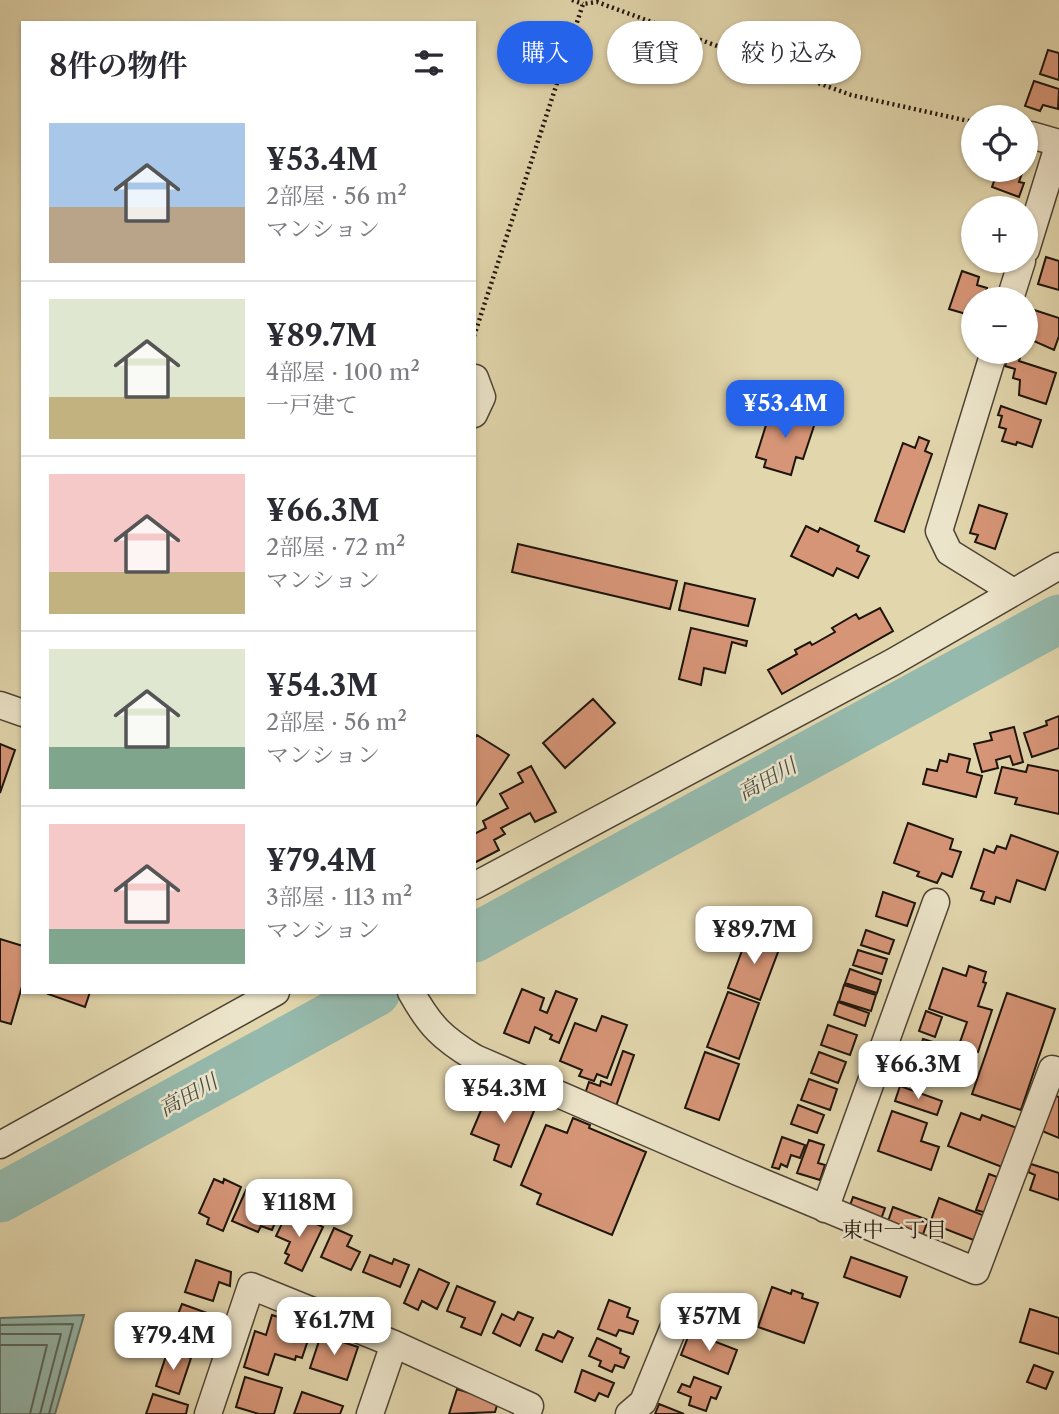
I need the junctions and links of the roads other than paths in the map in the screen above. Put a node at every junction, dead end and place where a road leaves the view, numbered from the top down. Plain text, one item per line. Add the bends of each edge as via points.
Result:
1 (1038, 137) edge
2 (1059, 144) edge
3 (1038, 211) edge
4 (990, 364) edge
5 (476, 381) edge
6 (476, 410) edge
7 (1059, 566) edge
8 (1013, 591) junction
9 (0, 705) edge
10 (21, 712) edge
11 (476, 885) edge
12 (936, 902) dead end
13 (272, 994) edge
14 (412, 994) edge
15 (1059, 1071) edge
16 (0, 1145) edge
17 (825, 1209) junction
18 (675, 1324) dead end
19 (394, 1344) junction
20 (208, 1414) edge
21 (370, 1414) edge
22 (527, 1414) edge
23 (629, 1414) edge

1 - 2 street
2 - 3 street
4 - 8 street via 939,531 949,552
5 - 6 street via 482,397
7 - 8 street
8 - 11 street via 893,662
9 - 10 street
12 - 17 street
13 - 16 street
14 - 17 street via 445,1040 474,1058
15 - 17 street via 1052,1069 976,1271
18 - 23 street via 643,1402
19 - 20 street via 251,1286
19 - 21 street
19 - 22 street via 530,1406

